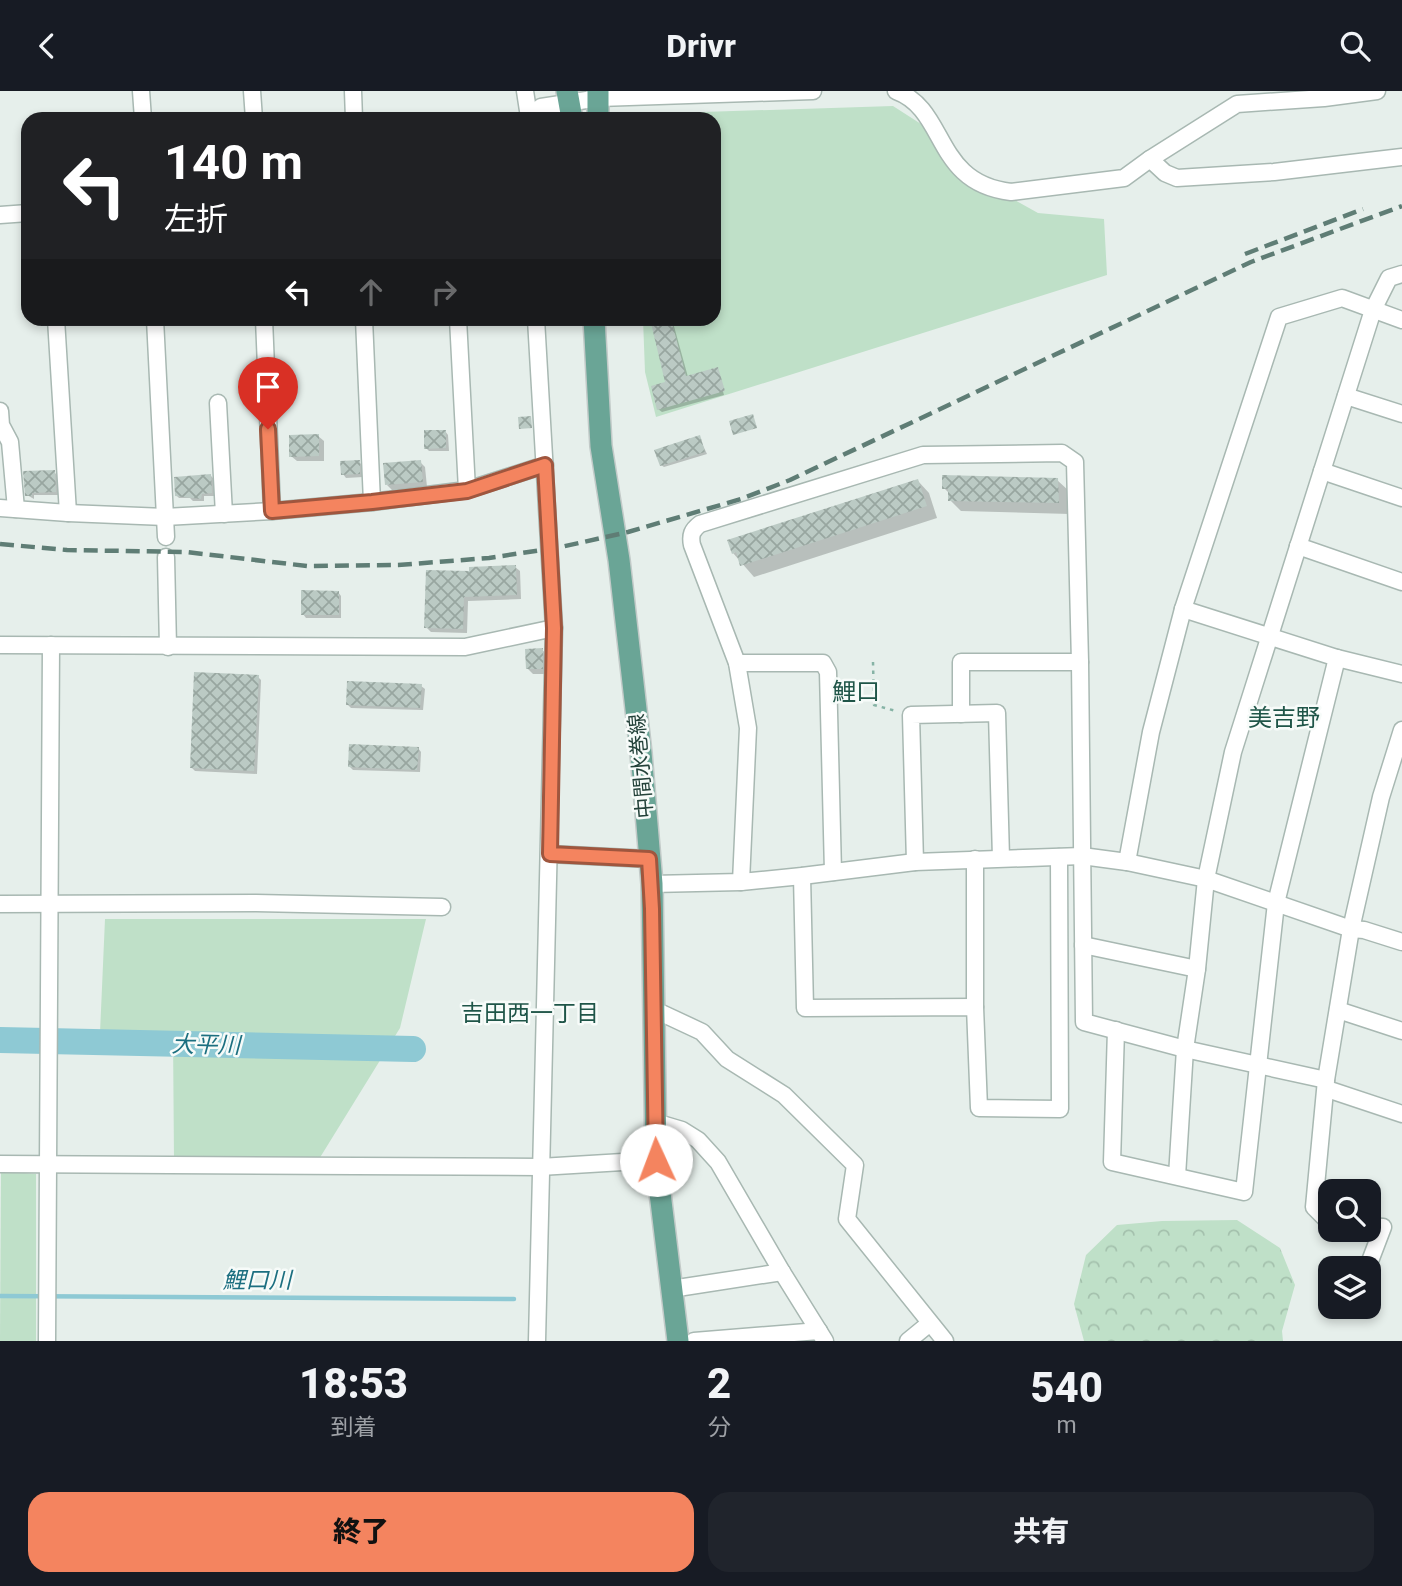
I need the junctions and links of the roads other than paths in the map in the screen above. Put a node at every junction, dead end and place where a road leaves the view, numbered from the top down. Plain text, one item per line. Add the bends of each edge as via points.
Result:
1 (141, 91) edge
2 (252, 91) edge
3 (353, 91) edge
4 (525, 91) edge
5 (813, 91) edge
6 (896, 91) edge
7 (1377, 91) edge
8 (598, 103) edge
9 (569, 104) edge
10 (142, 112) edge
11 (254, 112) edge
12 (354, 112) edge
13 (528, 112) edge
14 (536, 112) edge
15 (1402, 157) edge
16 (1150, 159) junction
17 (21, 214) edge
18 (0, 215) edge
19 (1402, 274) edge
20 (1373, 310) junction
21 (1402, 320) edge
22 (56, 326) edge
23 (155, 326) edge
24 (264, 326) edge
25 (364, 326) edge
26 (457, 326) edge
27 (536, 326) edge
28 (594, 326) edge
29 (1346, 396) junction
30 (218, 403) dead end
31 (0, 411) edge
32 (1402, 414) edge
33 (545, 465) junction
34 (1322, 471) junction
35 (467, 491) junction
36 (1402, 498) edge
37 (372, 502) junction
38 (8, 509) edge
39 (272, 511) junction
40 (68, 513) junction
41 (224, 514) junction
42 (165, 517) junction
43 (166, 537) dead end
44 (1298, 547) junction
45 (166, 557) dead end
46 (1402, 582) edge
47 (1183, 609) junction
48 (554, 628) junction
49 (1270, 636) junction
50 (0, 645) edge
51 (51, 645) junction
52 (168, 647) junction
53 (1337, 658) junction
54 (1080, 661) junction
55 (737, 663) junction
56 (1402, 674) edge
57 (961, 714) junction
58 (1402, 730) edge
59 (1397, 761) edge
60 (550, 854) junction
61 (1082, 856) junction
62 (1059, 857) junction
63 (1001, 858) junction
64 (649, 859) junction
65 (975, 859) junction
66 (915, 862) junction
67 (1127, 862) junction
68 (833, 872) junction
69 (802, 876) junction
70 (1206, 879) junction
71 (741, 881) junction
72 (652, 884) junction
73 (1276, 903) junction
74 (0, 904) edge
75 (50, 904) junction
76 (442, 907) dead end
77 (1351, 929) junction
78 (1402, 942) edge
79 (1083, 945) junction
80 (1197, 969) junction
81 (975, 1007) junction
82 (655, 1010) junction
83 (1338, 1010) junction
84 (1116, 1030) junction
85 (1402, 1031) edge
86 (1185, 1049) junction
87 (1258, 1065) junction
88 (1326, 1085) junction
89 (1402, 1114) edge
90 (655, 1122) junction
91 (656, 1160) junction
92 (0, 1164) edge
93 (48, 1164) junction
94 (540, 1167) junction
95 (1177, 1176) junction
96 (1318, 1211) edge
97 (782, 1272) junction
98 (671, 1289) junction
99 (930, 1323) junction
100 (822, 1336) edge
101 (47, 1341) edge
102 (537, 1341) edge
103 (678, 1341) edge
104 (694, 1341) edge
105 (908, 1341) edge
106 (945, 1341) edge

1 - 10 street
2 - 11 street
3 - 12 street
4 - 13 street
5 - 8 street
6 - 16 street via 919,106 964,173 994,190 1011,192 1124,178
7 - 16 street via 1237,104
8 - 9 street
9 - 14 street via 541,107
15 - 16 street via 1177,178
17 - 18 street
19 - 20 street via 1389,278
20 - 21 street
20 - 29 street
20 - 47 street via 1342,298 1279,317
22 - 40 street
23 - 42 street
24 - 39 street
25 - 37 street
26 - 35 street
27 - 33 street
28 - 64 main road, 中間水巻線 via 601,446 619,560
29 - 32 street
29 - 34 street
30 - 41 street
31 - 38 street via 10,442
33 - 35 street
33 - 48 street
34 - 36 street
34 - 44 street
35 - 37 street
37 - 39 street
38 - 40 street
39 - 41 street
40 - 42 street
41 - 42 street
42 - 43 street
44 - 46 street
44 - 49 street
45 - 52 street
47 - 49 street
47 - 67 street via 1151,732
48 - 52 street via 465,647
48 - 60 street
49 - 53 street
49 - 70 street via 1233,752
50 - 51 street
51 - 52 street
51 - 75 street
53 - 56 street
53 - 73 street
54 - 55 street via 1074,463 1062,453 923,455 700,524 690,536 692,545
54 - 57 street via 961,662
54 - 61 street
55 - 68 street via 823,663 828,672
55 - 71 street via 748,728
57 - 63 street via 997,713
57 - 66 street via 911,715
58 - 59 street
59 - 77 street via 1377,810
60 - 64 street
60 - 94 street
61 - 62 street
61 - 67 street
61 - 79 street
62 - 63 street
62 - 81 street via 1060,1109 979,1108
63 - 65 street
64 - 72 main road, 中間水巻線
65 - 66 street
65 - 81 street
66 - 68 street
67 - 70 street
68 - 69 street
69 - 71 street
69 - 81 street via 806,1008
70 - 73 street
70 - 80 street
71 - 72 street
72 - 82 main road, 中間水巻線
73 - 77 street
73 - 87 street
74 - 75 street
75 - 76 street
75 - 93 street
77 - 78 street
77 - 83 street
79 - 80 street
79 - 84 street via 1084,1022
80 - 86 street
82 - 90 main road, 中間水巻線
82 - 99 street via 702,1032 727,1059 784,1095 855,1165 847,1219
83 - 85 street
83 - 88 street
84 - 86 street
84 - 95 street via 1112,1162
86 - 87 street
86 - 95 street
87 - 88 street
87 - 95 street via 1244,1192
88 - 89 street
88 - 96 street via 1314,1207
90 - 91 main road, 中間水巻線
90 - 97 street via 698,1140 718,1162
91 - 94 street
91 - 98 main road, 中間水巻線
92 - 93 street
93 - 94 street
93 - 101 street
94 - 102 street
97 - 98 street
97 - 100 street
98 - 103 main road, 中間水巻線
99 - 105 street
99 - 106 street
100 - 104 street

